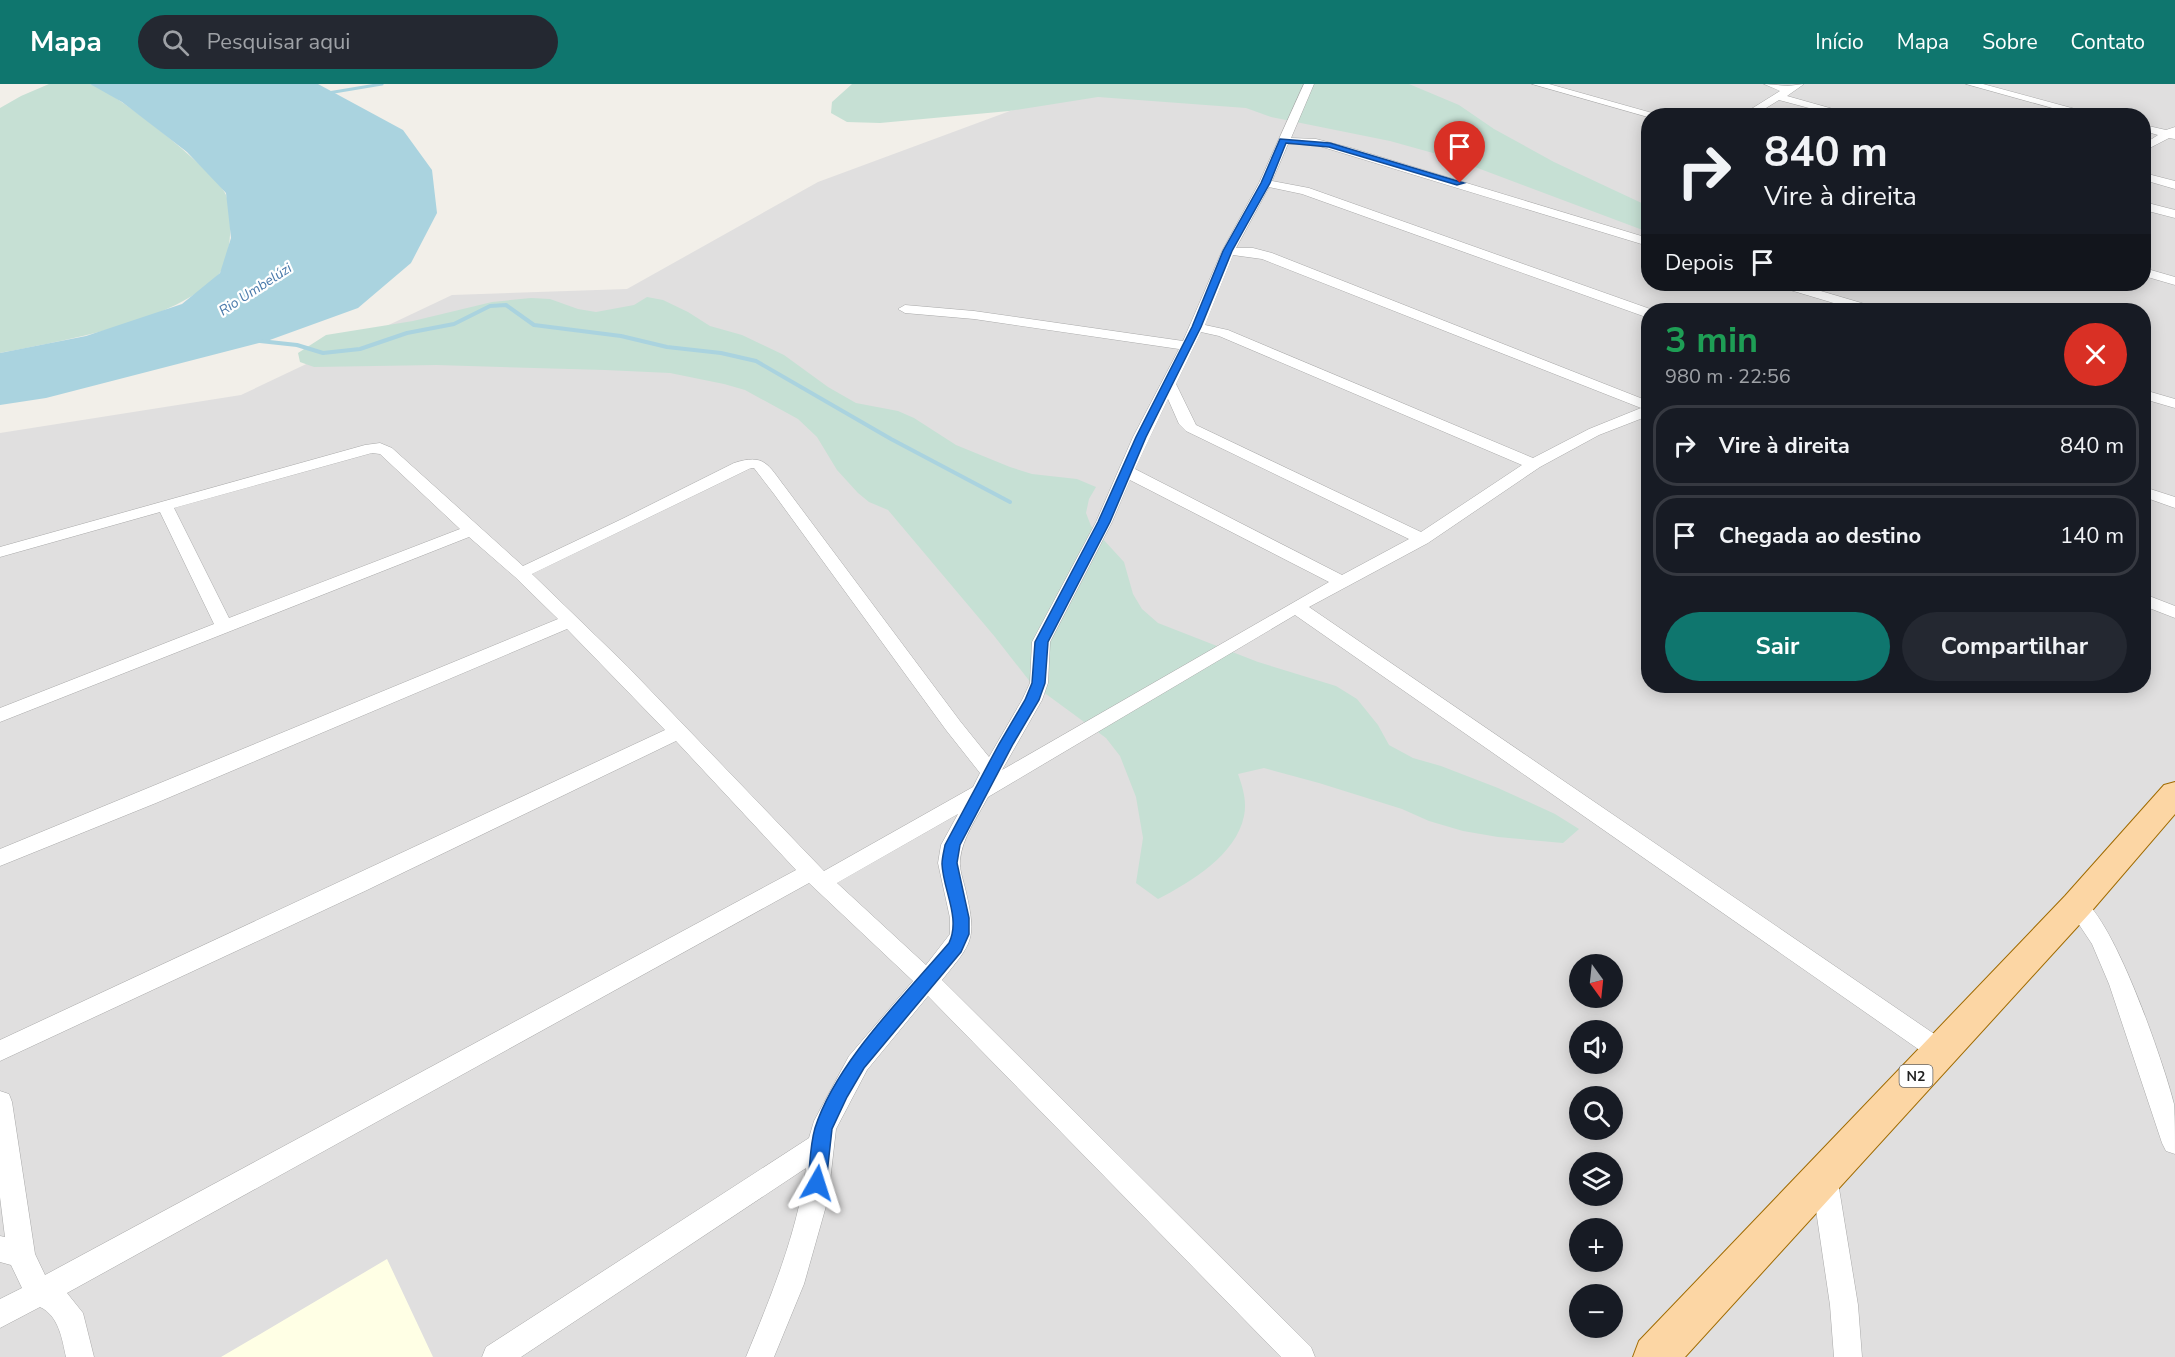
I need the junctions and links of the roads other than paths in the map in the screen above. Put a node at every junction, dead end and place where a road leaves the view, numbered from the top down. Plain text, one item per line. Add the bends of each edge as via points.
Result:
1 (1309, 84) edge
2 (1537, 84) edge
3 (1769, 84) edge
4 (1971, 84) edge
5 (1789, 90) edge
6 (1759, 108) edge
7 (1833, 108) edge
8 (2065, 108) edge
9 (1641, 112) edge
10 (2151, 129) edge
11 (2173, 133) edge
12 (1283, 141) junction
13 (2151, 144) edge
14 (2151, 179) edge
15 (1265, 183) junction
16 (2175, 184) edge
17 (2151, 208) edge
18 (2175, 214) edge
19 (1641, 240) edge
20 (1228, 251) junction
21 (2151, 274) edge
22 (2175, 281) edge
23 (1803, 291) edge
24 (1834, 303) edge
25 (905, 309) dead end
26 (1641, 311) edge
27 (1197, 327) junction
28 (1187, 346) junction
29 (1168, 383) junction
30 (2151, 396) edge
31 (1641, 403) edge
32 (2175, 404) edge
33 (1641, 414) edge
34 (1534, 464) junction
35 (1126, 471) junction
36 (2151, 494) edge
37 (2175, 503) edge
38 (165, 506) junction
39 (471, 530) junction
40 (1422, 539) junction
41 (0, 552) edge
42 (521, 573) junction
43 (1342, 582) junction
44 (2151, 603) edge
45 (1296, 607) junction
46 (2175, 612) edge
47 (570, 621) junction
48 (224, 627) junction
49 (0, 715) edge
50 (678, 732) junction
51 (991, 772) junction
52 (980, 792) junction
53 (2170, 806) edge
54 (0, 858) edge
55 (817, 877) junction
56 (2077, 905) junction
57 (927, 980) junction
58 (0, 1051) edge
59 (1940, 1051) junction
60 (0, 1102) edge
61 (2175, 1143) edge
62 (821, 1144) junction
63 (1824, 1176) junction
64 (11, 1251) edge
65 (40, 1293) junction
66 (0, 1314) edge
67 (80, 1357) edge
68 (496, 1357) edge
69 (760, 1357) edge
70 (1301, 1357) edge
71 (1655, 1357) edge
72 (1848, 1357) edge

1 - 12 street
2 - 9 street
3 - 5 street
4 - 8 street
5 - 6 street
5 - 7 street
10 - 11 street
11 - 13 street
12 - 15 street
12 - 19 street via 1316,142 1347,150
14 - 16 street
15 - 20 street
15 - 26 street via 1305,191
17 - 18 street
20 - 27 street
20 - 31 street via 1253,252 1278,260
21 - 22 street
23 - 24 street
25 - 28 street via 974,315
27 - 28 street
27 - 34 street via 1223,333
28 - 29 street
29 - 35 street
29 - 40 street via 1187,424 1201,434
30 - 32 street
33 - 34 street via 1594,432
34 - 40 street
35 - 43 street
35 - 51 street via 1104,522 1041,642 1039,683 1032,700
36 - 37 street
38 - 39 street via 380,448
38 - 41 street
38 - 48 street
39 - 42 street
39 - 48 street
40 - 43 street
42 - 47 street
42 - 51 street via 740,466 755,463 796,510 964,743
43 - 45 street
44 - 46 street
45 - 52 street
45 - 59 street
47 - 50 street
47 - 54 street
48 - 49 street
50 - 55 street
50 - 58 street
51 - 52 street
52 - 55 street
52 - 57 street via 949,855 961,934
53 - 56 main road, N2
55 - 57 street
55 - 65 street
56 - 59 main road, N2
56 - 61 street via 2102,940 2121,984
57 - 62 street via 858,1063 823,1129
57 - 70 street
59 - 63 main road, N2
60 - 64 street
62 - 68 street
62 - 69 street via 815,1199 790,1284
63 - 71 main road, N2
63 - 72 street
64 - 65 street
65 - 66 street
65 - 67 street via 55,1300 73,1323

